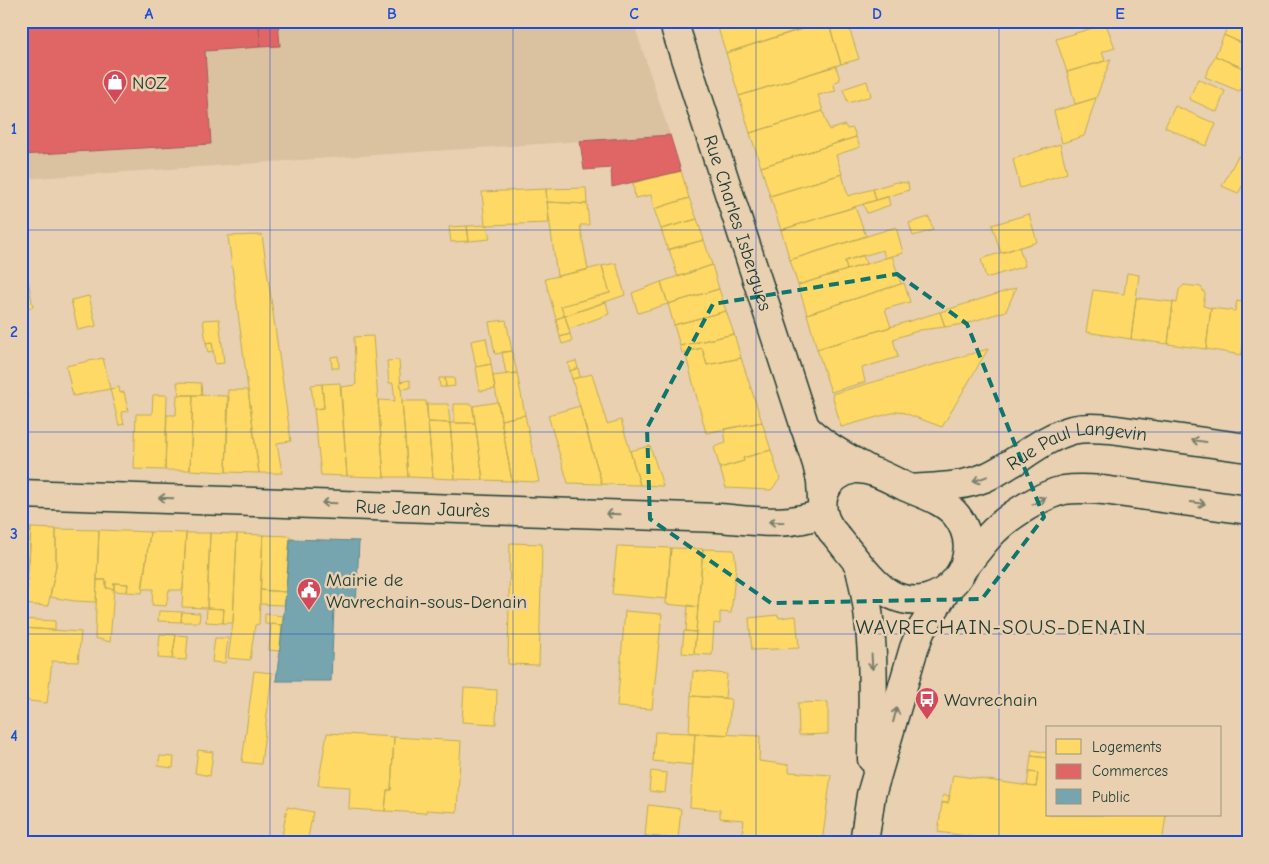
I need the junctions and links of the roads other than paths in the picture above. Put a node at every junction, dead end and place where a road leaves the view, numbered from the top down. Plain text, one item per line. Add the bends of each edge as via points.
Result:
1 (673, 21) edge
2 (803, 425) junction
3 (1248, 448) edge
4 (867, 469) junction
5 (912, 489) junction
6 (21, 494) edge
7 (823, 507) junction
8 (1248, 510) edge
9 (858, 562) junction
10 (964, 567) junction
11 (945, 592) junction
12 (871, 795) junction
13 (864, 843) edge

1 - 2 main road, Rue Charles Isbergues
2 - 4 main road via 832,449
2 - 7 main road, Rue Charles Isbergues via 817,464
3 -> 5 main road, Rue Paul Langevin via 1110,429 1072,430 985,478 962,484
4 - 5 main road
4 - 7 main road via 854,469 835,477 826,488
5 - 10 main road via 945,505 956,515 964,529 967,544
7 -> 6 main road, Rue Jean Jaurès via 797,521 770,522
7 - 9 main road via 828,525
10 -> 8 main road, Rue Paul Langevin via 994,531 1044,497 1063,490 1103,490
9 - 11 main road via 879,586 900,598 923,600
9 -> 12 main road via 870,621 873,684
10 - 11 main road
12 -> 11 main road via 914,648
12 - 13 main road

